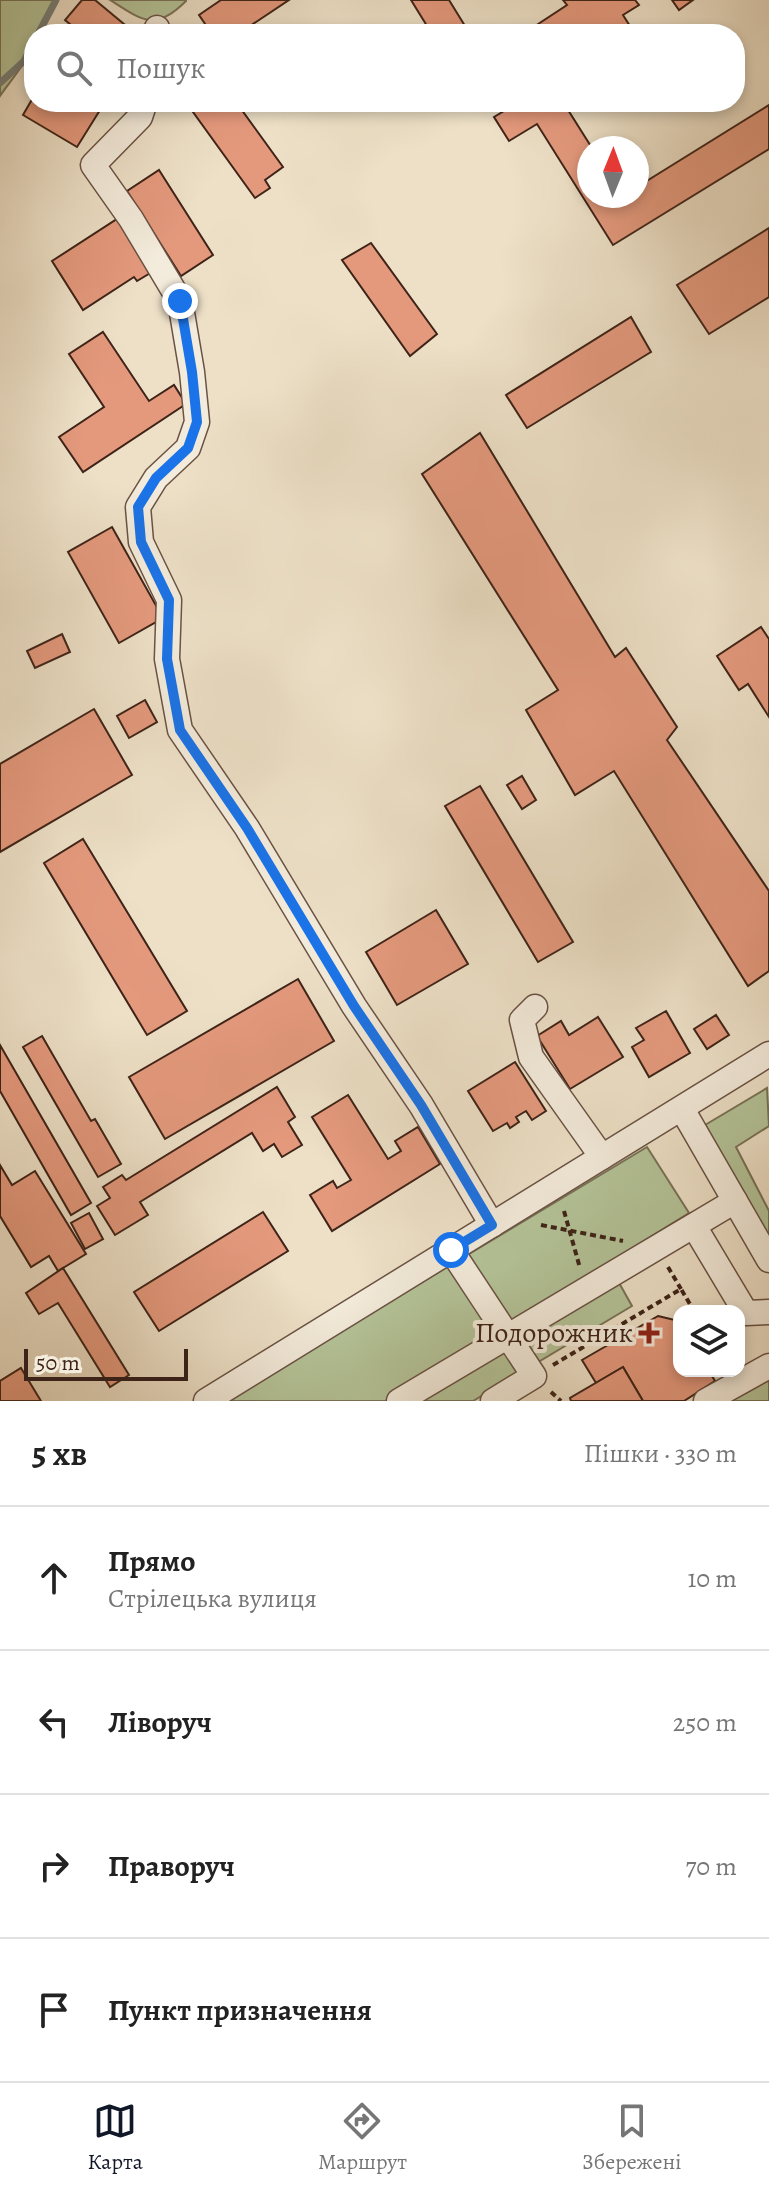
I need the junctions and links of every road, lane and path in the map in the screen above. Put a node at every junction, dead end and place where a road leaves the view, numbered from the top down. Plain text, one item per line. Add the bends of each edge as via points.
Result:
1 (142, 112) edge
2 (535, 1007) dead end
3 (769, 1054) edge
4 (682, 1109) junction
5 (602, 1157) junction
6 (735, 1201) junction
7 (564, 1211) dead end
8 (492, 1225) junction
9 (541, 1225) dead end
10 (694, 1226) junction
11 (568, 1231) junction
12 (657, 1248) junction
13 (451, 1250) junction
14 (769, 1260) edge
15 (587, 1289) junction
16 (690, 1305) edge
17 (769, 1312) edge
18 (507, 1337) junction
19 (769, 1366) edge
20 (534, 1376) junction
21 (206, 1401) edge
22 (399, 1401) edge
23 (493, 1401) edge
24 (706, 1401) edge

1 - 8 street via 93,165 180,301 192,372 197,422 188,448 156,478 138,507 141,542 169,600 167,659 180,730 247,828
2 - 5 street via 522,1020 531,1057
3 - 4 street
4 - 5 street
4 - 6 street
5 - 8 street
6 - 10 street
6 - 14 street
7 - 11 path
8 - 13 street
9 - 11 path
10 - 12 street
10 - 17 street via 746,1313
11 - 12 path
11 - 15 path
12 - 15 street
13 - 18 street
13 - 21 street
15 - 18 street
16 - 20 path via 681,1289
18 - 20 street
18 - 22 street
19 - 24 street
20 - 23 street

